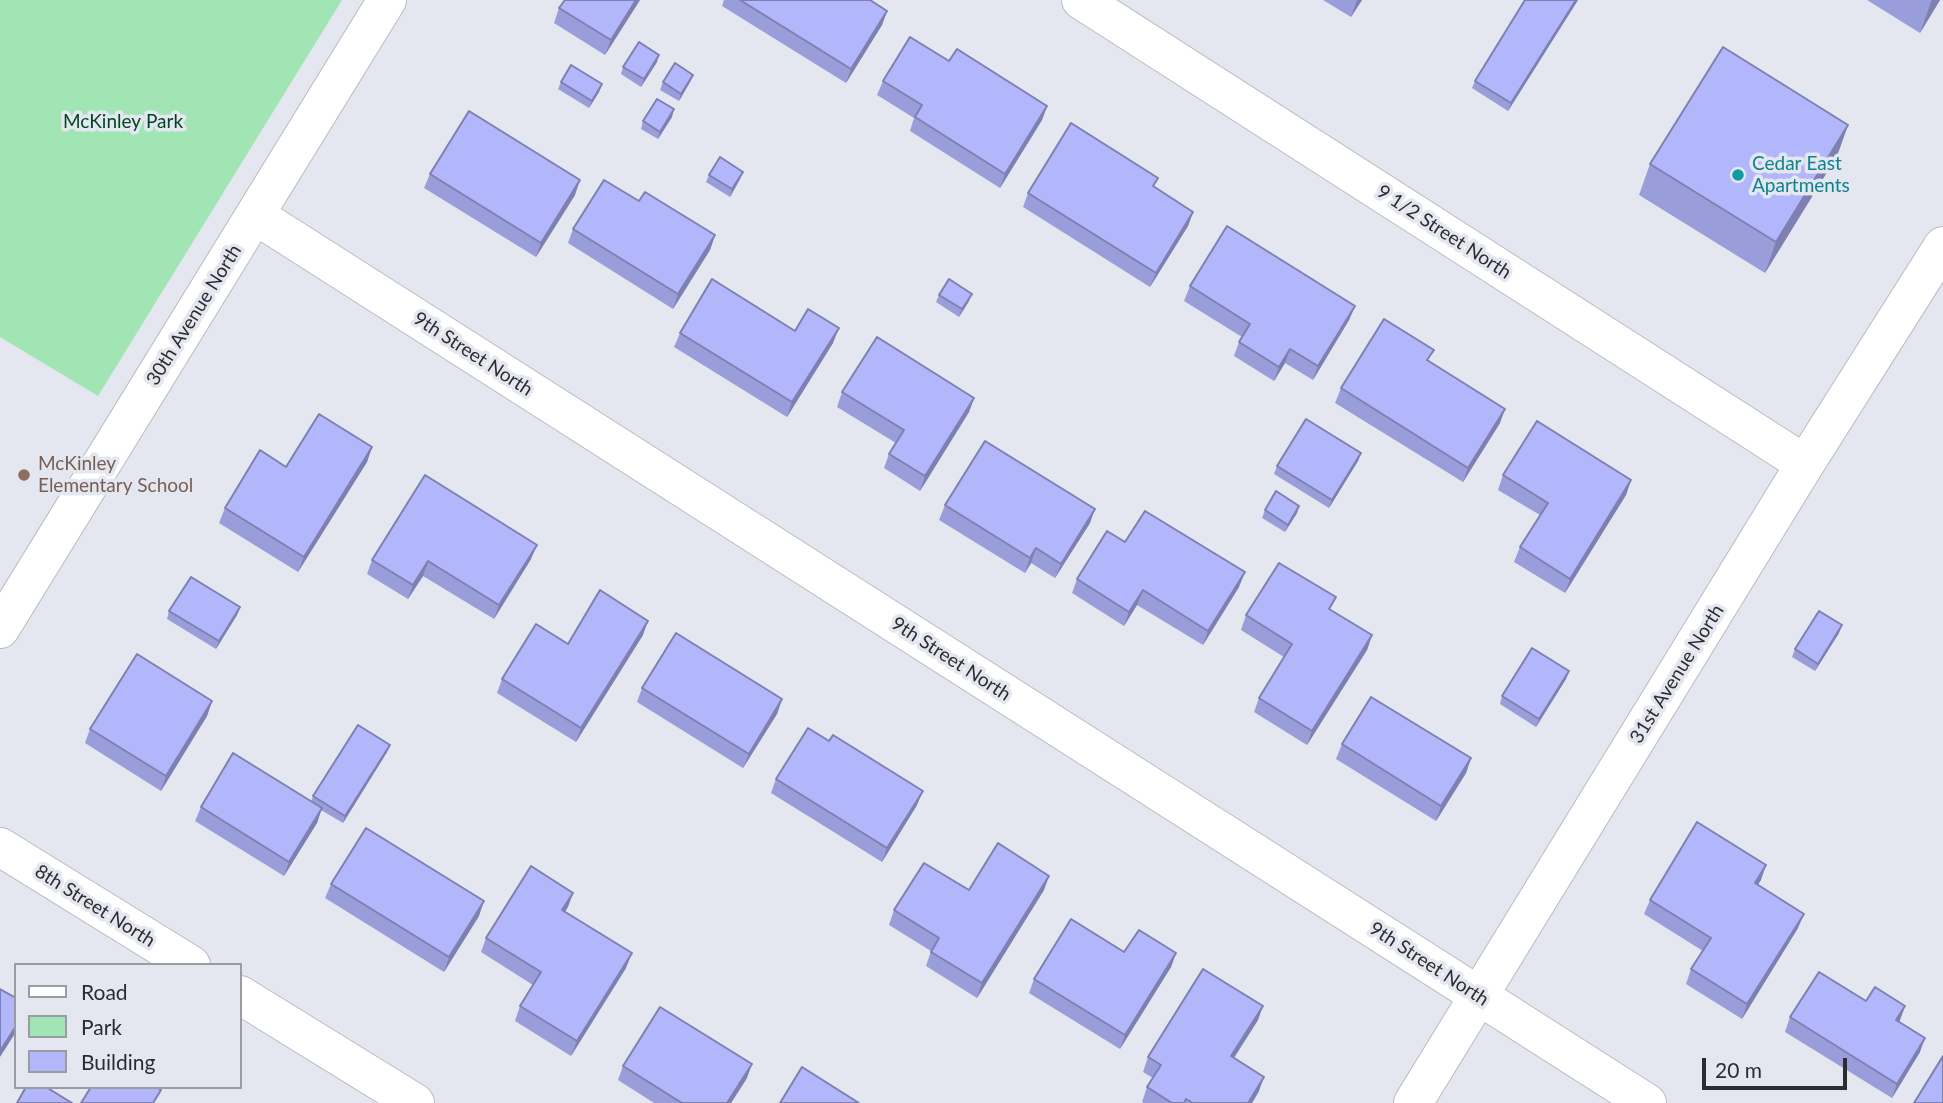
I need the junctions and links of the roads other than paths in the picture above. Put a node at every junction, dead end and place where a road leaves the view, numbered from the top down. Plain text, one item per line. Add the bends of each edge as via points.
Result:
1 (387, 0) edge
2 (1082, 0) edge
3 (255, 215) junction
4 (1943, 246) edge
5 (1805, 464) junction
6 (0, 629) edge
7 (0, 847) edge
8 (188, 963) edge
9 (242, 996) edge
10 (1479, 996) junction
11 (415, 1103) edge
12 (1413, 1103) edge
13 (1647, 1103) edge

1 - 3 street, 30th Avenue North
2 - 5 street, 9 1/2 Street North
3 - 6 street, 30th Avenue North
3 - 10 street, 9th Street North
4 - 5 street, 31st Avenue North
5 - 10 street, 31st Avenue North
7 - 8 street, 8th Street North
9 - 11 street
10 - 12 street, 31st Avenue North
10 - 13 street, 9th Street North

